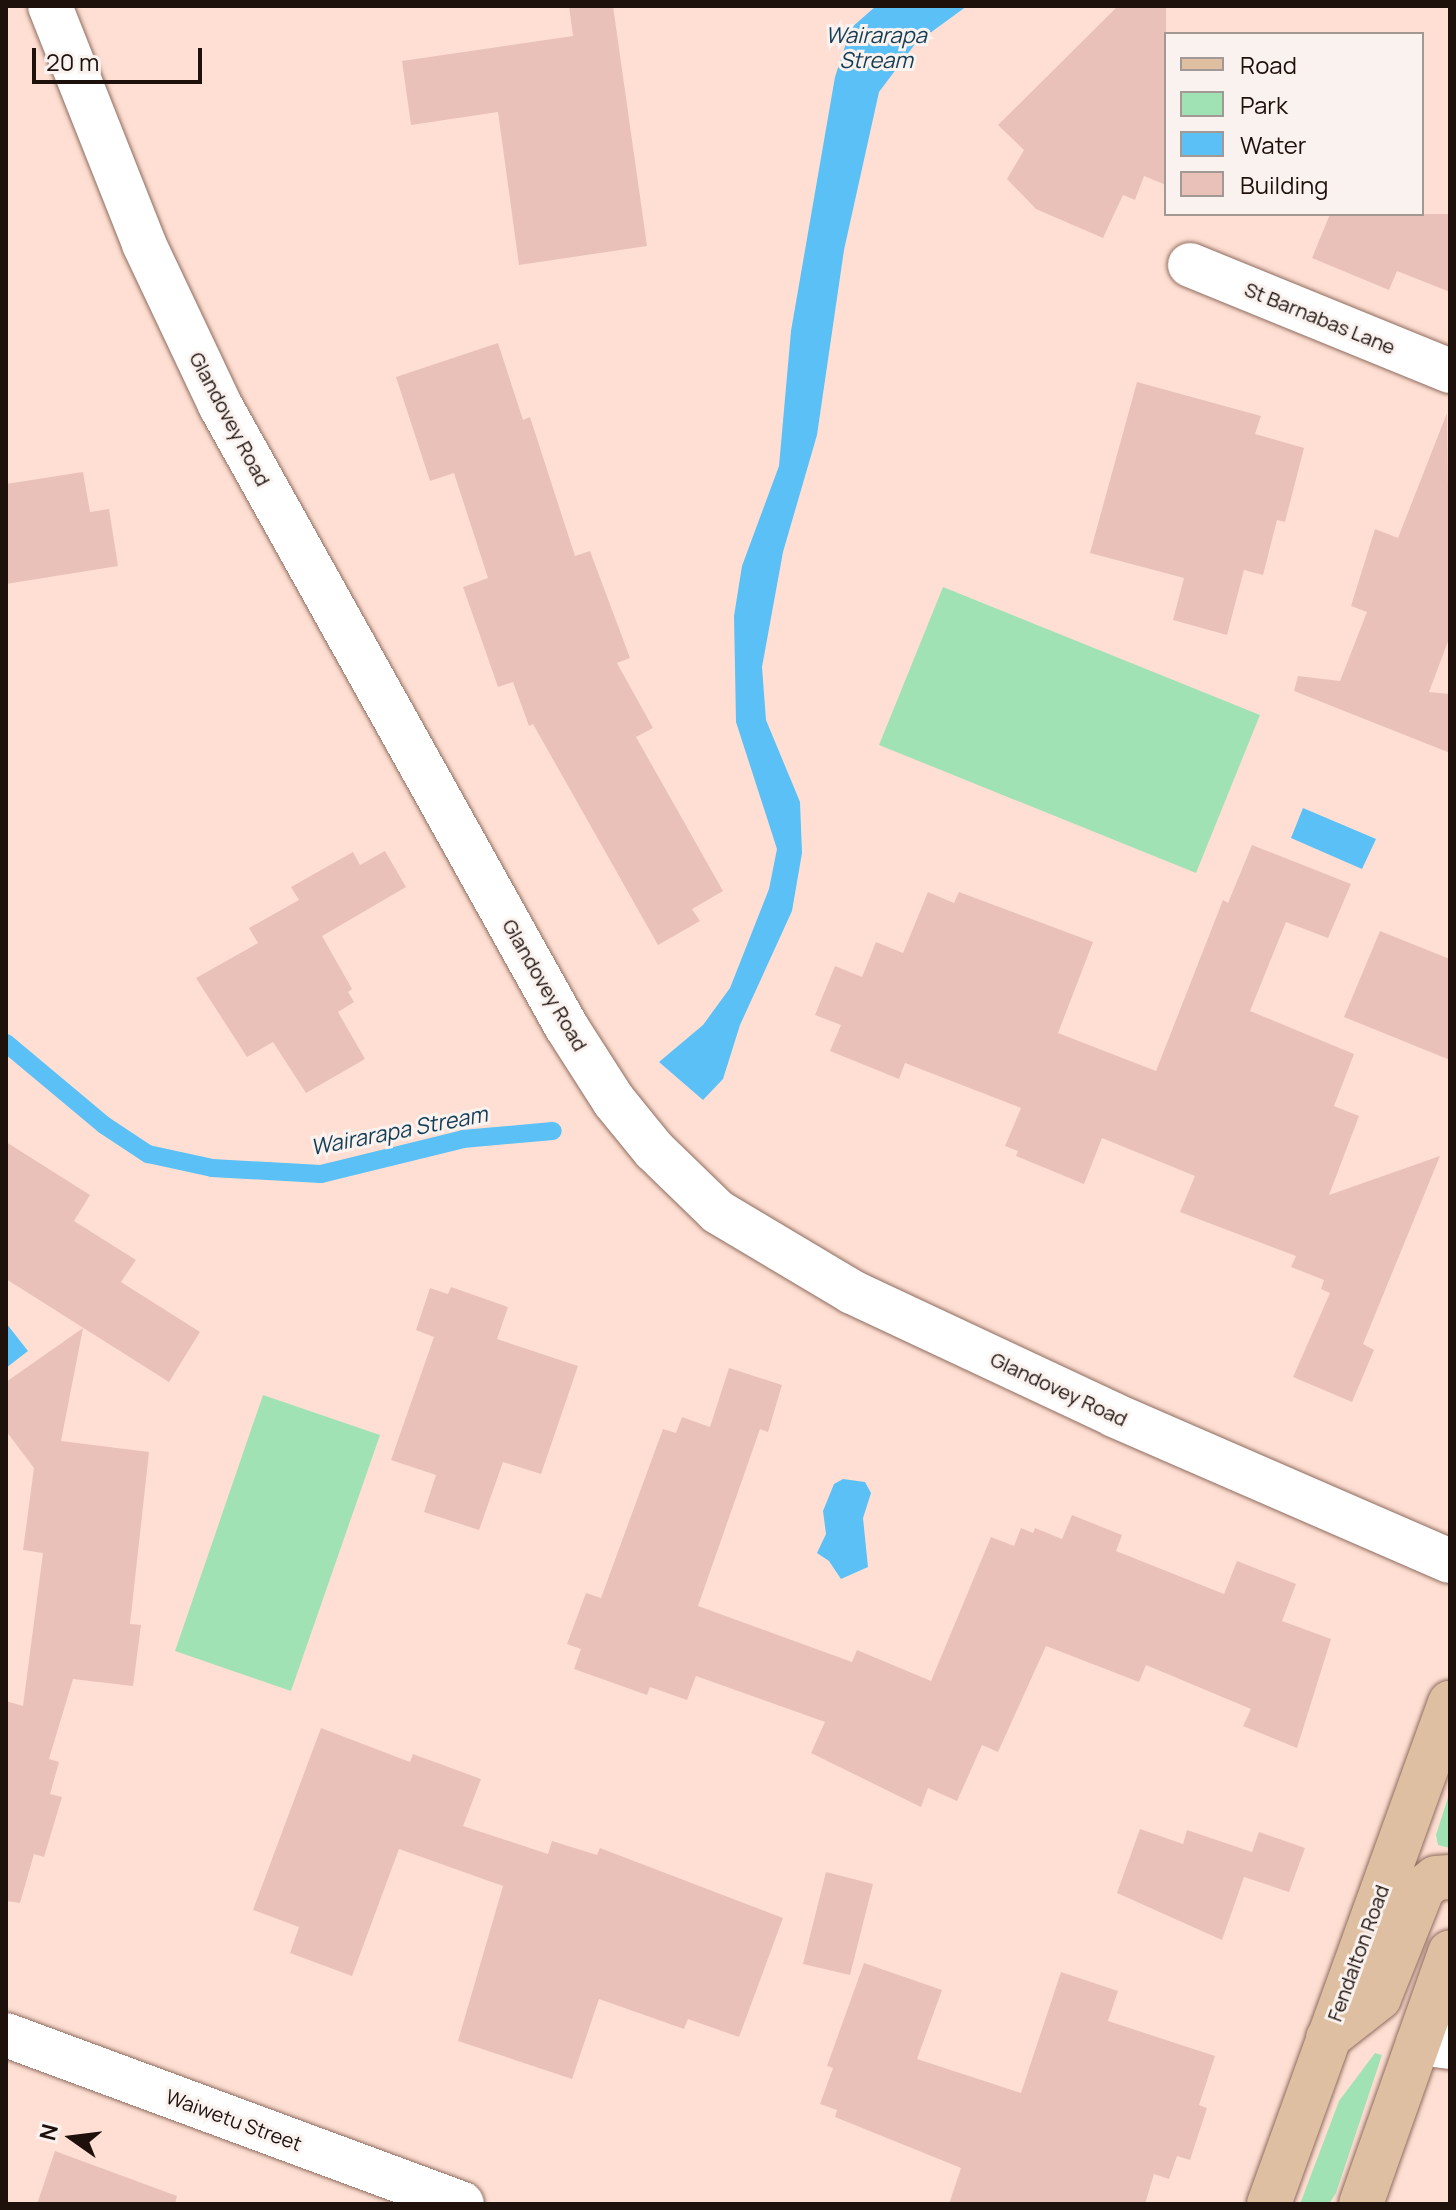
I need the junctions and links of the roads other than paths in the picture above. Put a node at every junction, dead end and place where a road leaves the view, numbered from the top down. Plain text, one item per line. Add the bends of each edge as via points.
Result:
1 (50, 6) edge
2 (1190, 265) dead end
3 (1450, 371) edge
4 (1450, 1561) edge
5 (1450, 1703) edge
6 (1450, 1877) edge
7 (1450, 1952) edge
8 (6, 2035) edge
9 (1328, 2038) junction
10 (1434, 2045) edge
11 (462, 2204) edge
12 (1269, 2204) edge
13 (1361, 2204) edge

1 - 4 street, Glandovey Road via 144,244 220,405 566,1026 614,1101 654,1150 718,1212 852,1292 1114,1415
2 - 3 street, St Barnabas Lane
5 - 9 main road, Fendalton Road
6 - 9 main road via 1436,1878 1423,1888 1379,1998
7 - 10 main road
8 - 11 street, Waiwetu Street
9 - 12 main road, Fendalton Road
10 - 13 main road

